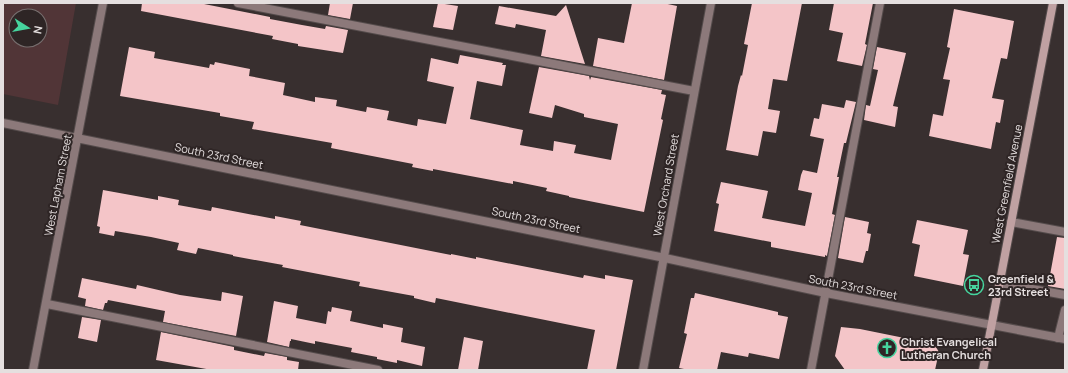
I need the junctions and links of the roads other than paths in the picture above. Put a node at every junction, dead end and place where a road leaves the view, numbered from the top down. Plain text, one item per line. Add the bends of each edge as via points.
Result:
1 (103, 3) edge
2 (238, 3) edge
3 (711, 3) edge
4 (880, 3) edge
5 (1053, 3) edge
6 (694, 91) junction
7 (3, 123) edge
8 (78, 138) junction
9 (1011, 222) junction
10 (1065, 232) edge
11 (664, 258) junction
12 (1000, 282) junction
13 (826, 293) junction
14 (1065, 295) edge
15 (46, 304) junction
16 (1065, 310) edge
17 (992, 325) junction
18 (1062, 338) edge
19 (33, 370) edge
20 (378, 370) edge
21 (643, 370) edge
22 (811, 370) edge
23 (984, 370) edge

1 - 8 street, West Lapham Street
2 - 6 street
3 - 6 street, West Orchard Street
4 - 13 street
5 - 9 main road, West Greenfield Avenue
6 - 11 street, West Orchard Street
7 - 8 street, South 23rd Street
8 - 11 street, South 23rd Street
8 - 15 street, West Lapham Street
9 - 10 street
9 - 12 main road, West Greenfield Avenue
11 - 13 street, South 23rd Street
11 - 21 street, West Orchard Street
12 - 14 street
12 - 17 main road, West Greenfield Avenue
13 - 17 street, South 23rd Street
13 - 22 street
15 - 19 street, West Lapham Street
15 - 20 street
16 - 18 street
17 - 18 street, South 23rd Street
17 - 23 main road, West Greenfield Avenue

